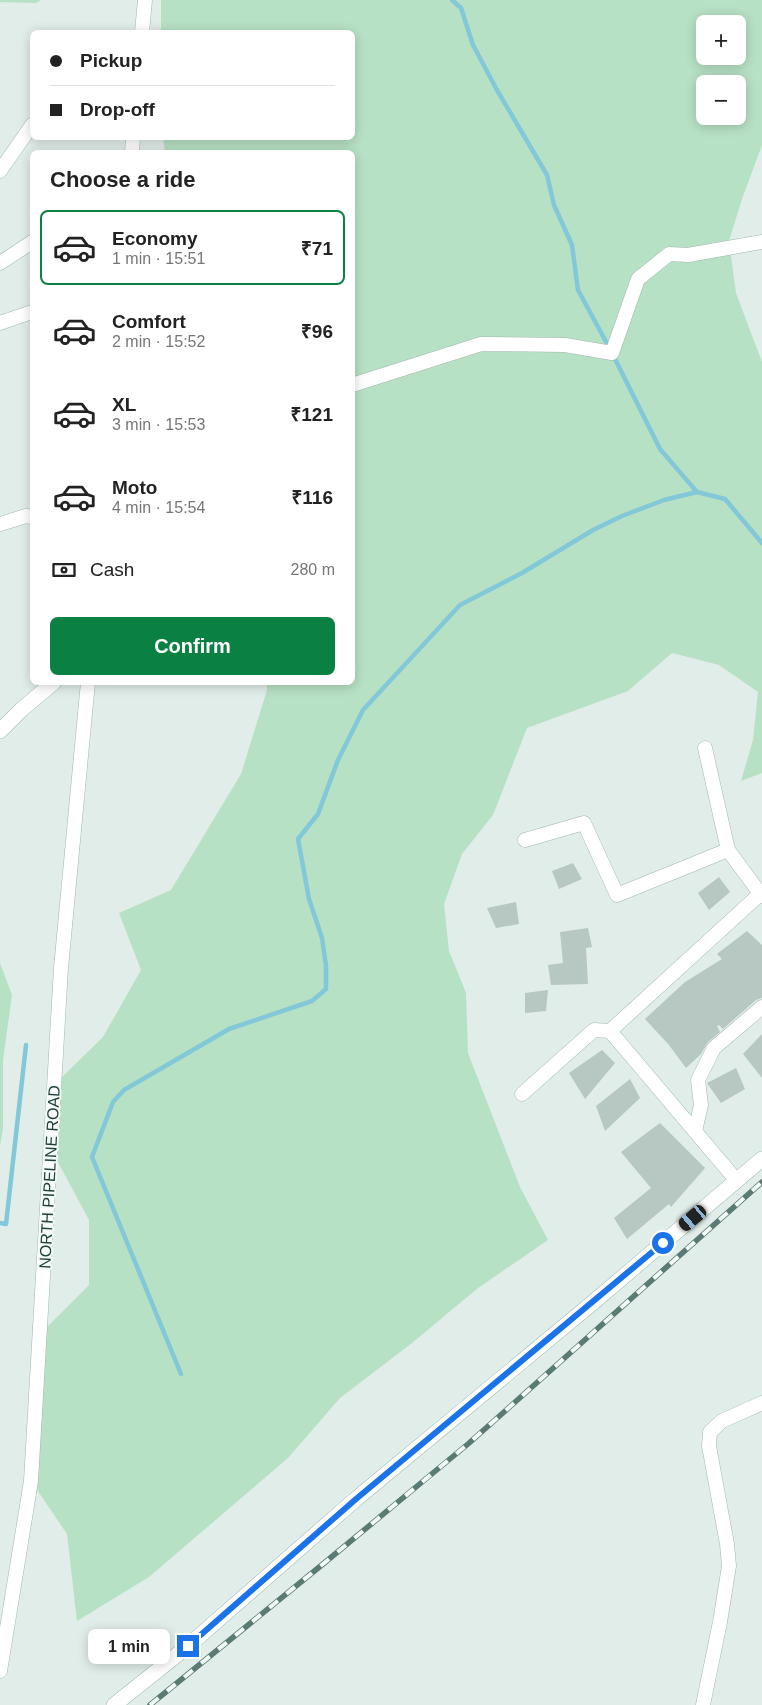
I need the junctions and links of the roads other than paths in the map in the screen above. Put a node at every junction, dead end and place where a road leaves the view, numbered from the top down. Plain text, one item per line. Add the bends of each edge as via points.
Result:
1 (145, 0) edge
2 (142, 30) edge
3 (30, 128) edge
4 (0, 171) edge
5 (762, 242) edge
6 (30, 243) edge
7 (0, 263) edge
8 (30, 313) edge
9 (0, 323) edge
10 (355, 384) edge
11 (30, 517) edge
12 (0, 524) edge
13 (50, 685) edge
14 (88, 685) edge
15 (0, 731) edge
16 (705, 748) dead end
17 (525, 840) dead end
18 (728, 850) junction
19 (761, 895) edge
20 (762, 1007) edge
21 (610, 1031) junction
22 (522, 1094) dead end
23 (695, 1131) junction
24 (762, 1159) edge
25 (737, 1181) junction
26 (762, 1403) edge
27 (0, 1671) edge
28 (114, 1705) edge
29 (703, 1705) edge

1 - 2 street
3 - 4 street
5 - 10 street via 688,255 669,254 638,279 612,353 565,345 481,344
6 - 7 street
8 - 9 street
11 - 12 street
13 - 15 street
14 - 27 street, NORTH PIPELINE ROAD via 61,968 31,1482
16 - 18 street
17 - 18 street via 584,823 617,895
18 - 19 street
19 - 21 street
20 - 23 street via 714,1048 698,1080 701,1105
21 - 22 street via 594,1030
21 - 23 street
23 - 25 street
24 - 25 street
25 - 28 street
26 - 29 street via 722,1421 710,1432 709,1446 728,1566

